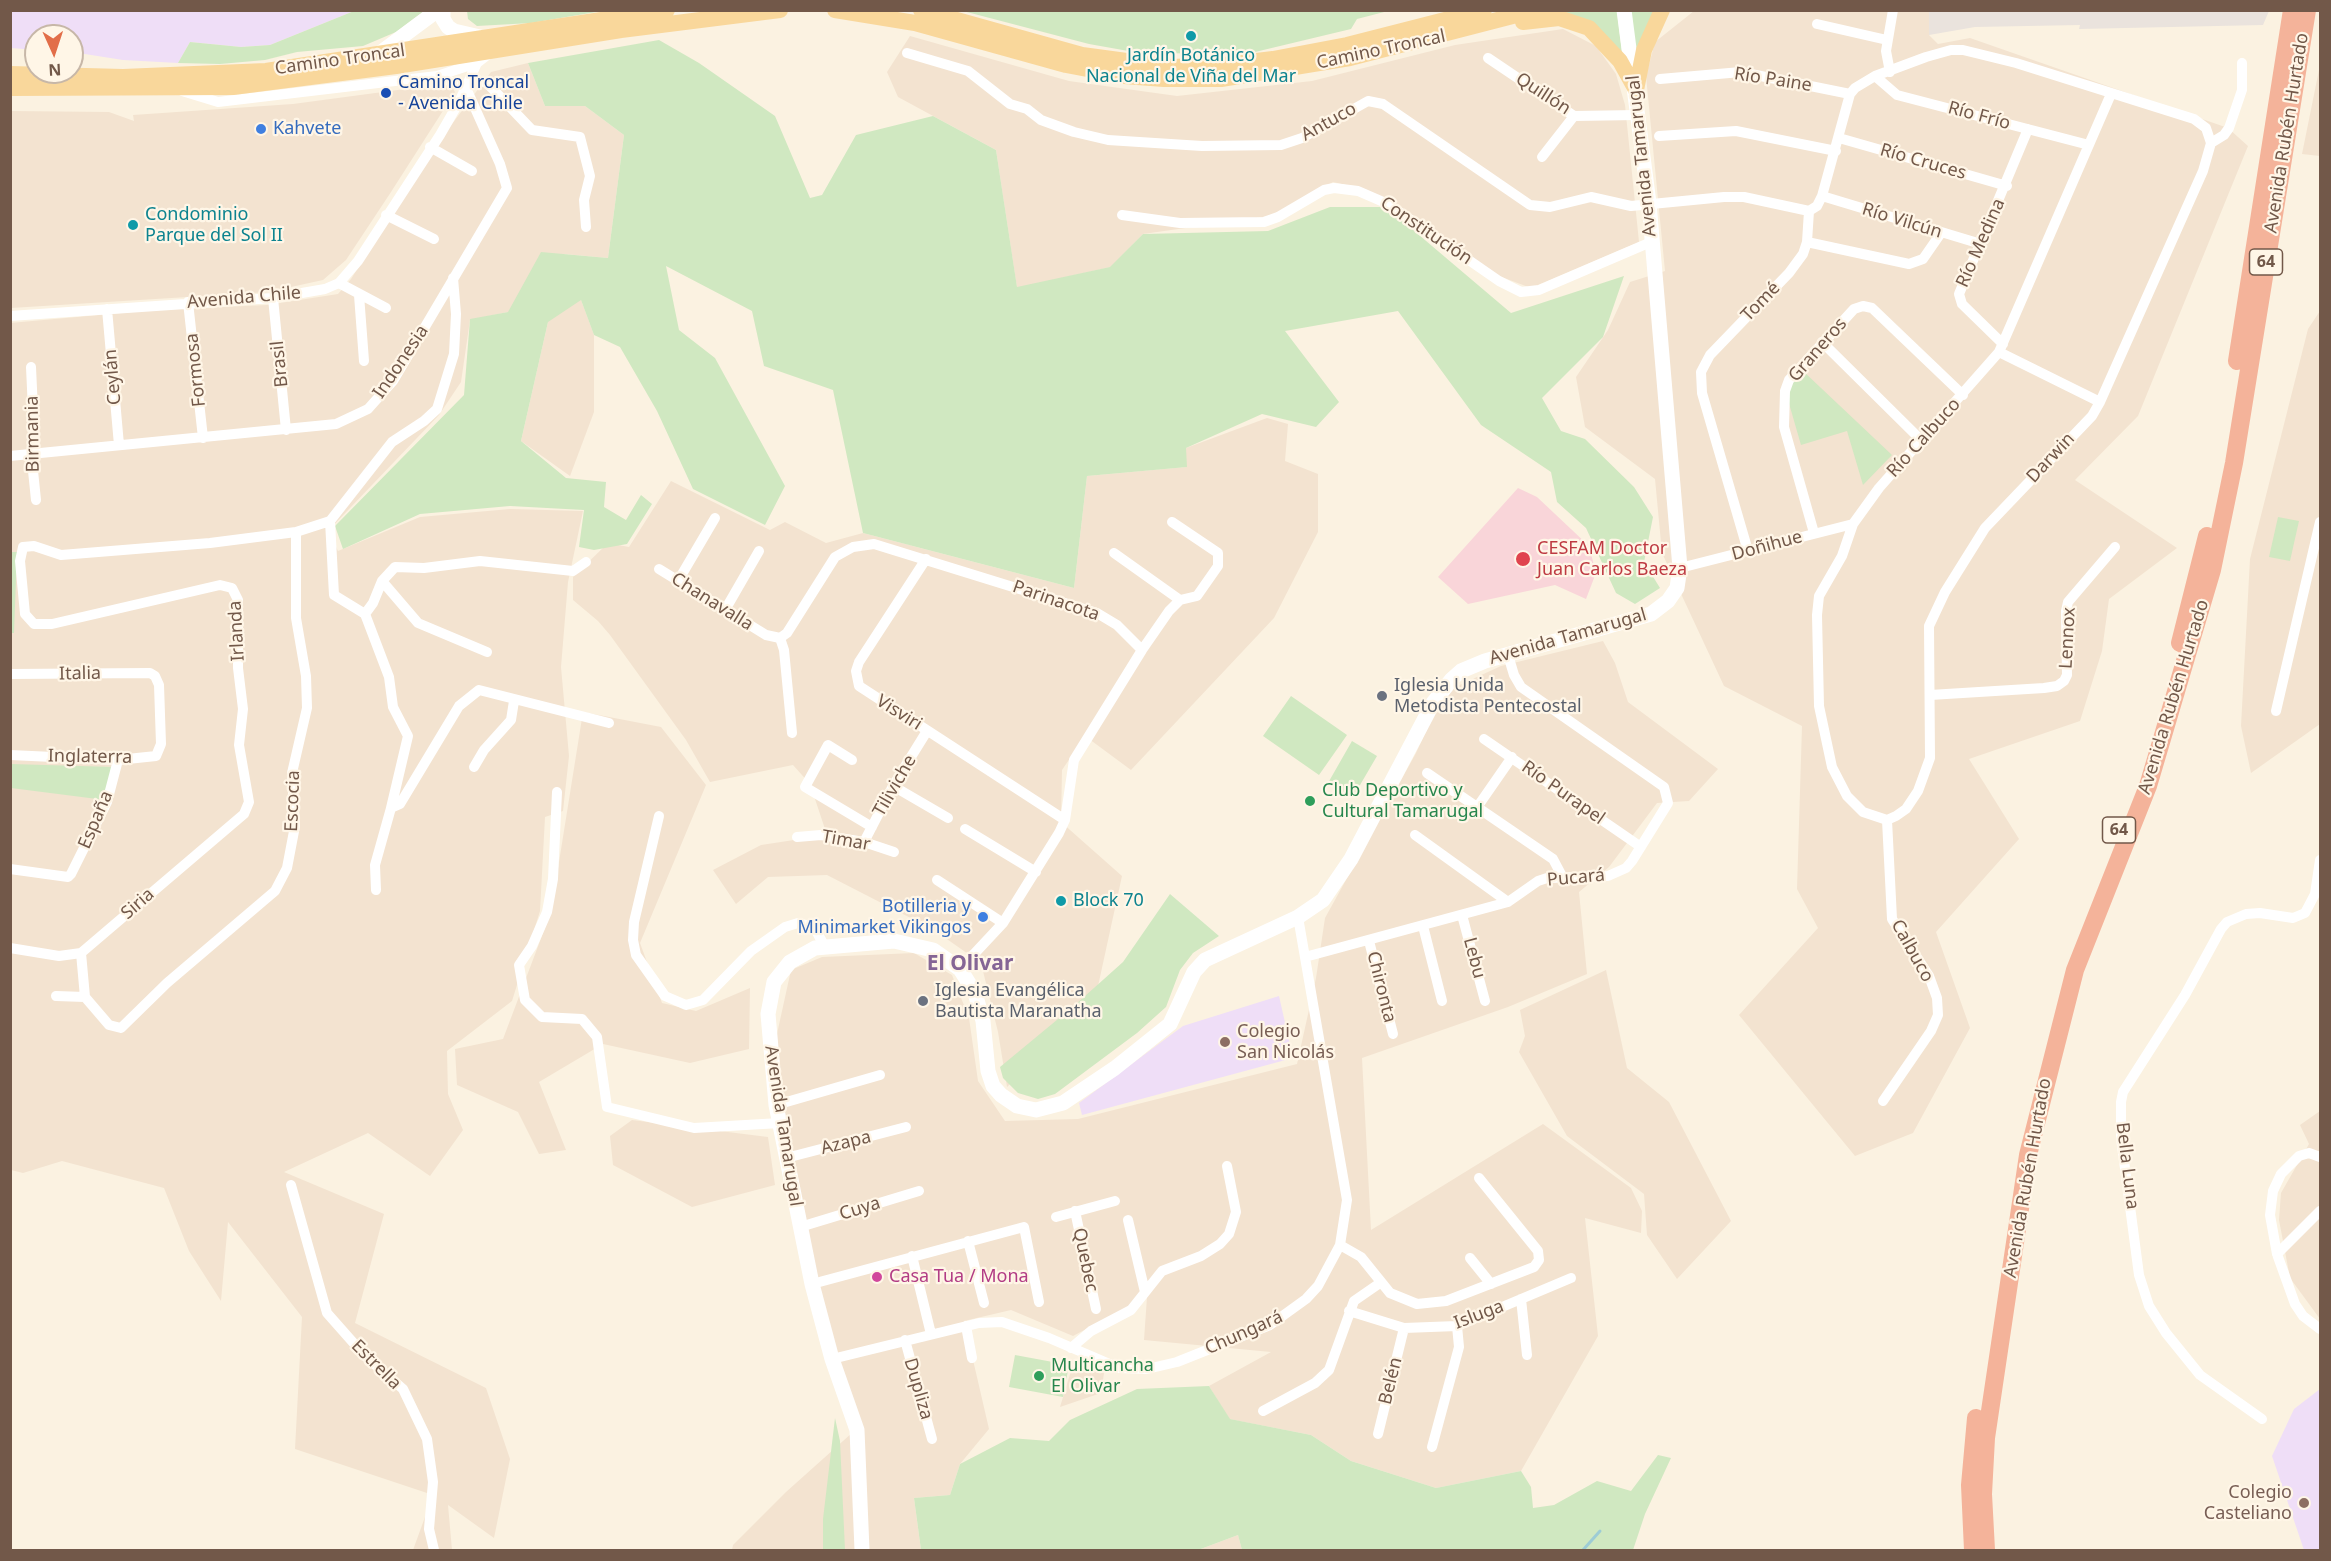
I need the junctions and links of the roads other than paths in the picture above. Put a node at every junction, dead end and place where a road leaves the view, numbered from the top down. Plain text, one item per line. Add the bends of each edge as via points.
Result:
1 (438, 10) edge
2 (443, 10) edge
3 (667, 10) edge
4 (780, 10) edge
5 (835, 10) edge
6 (921, 10) edge
7 (1484, 10) edge
8 (1536, 10) edge
9 (1624, 10) edge
10 (1662, 10) edge
11 (1893, 10) edge
12 (2292, 10) edge
13 (2307, 10) edge
14 (1817, 24) dead end
15 (1457, 33) junction
16 (1887, 40) junction
17 (489, 45) junction
18 (907, 53) dead end
19 (375, 56) junction
20 (1488, 58) dead end
21 (477, 63) junction
22 (2242, 63) dead end
23 (1890, 72) junction
24 (10, 74) edge
25 (436, 76) junction
26 (1875, 76) junction
27 (1660, 79) dead end
28 (468, 83) junction
29 (10, 88) edge
30 (173, 89) junction
31 (1636, 90) junction
32 (1850, 94) junction
33 (2111, 94) junction
34 (1638, 115) junction
35 (1574, 116) junction
36 (2028, 129) junction
37 (1659, 136) dead end
38 (1839, 138) junction
39 (2211, 143) junction
40 (2089, 145) junction
41 (430, 147) junction
42 (1836, 151) junction
43 (1542, 157) dead end
44 (472, 171) dead end
45 (2007, 186) junction
46 (1822, 196) junction
47 (1649, 203) junction
48 (1809, 211) junction
49 (386, 215) junction
50 (1122, 215) dead end
51 (586, 227) dead end
52 (1941, 233) junction
53 (434, 239) dead end
54 (1651, 242) junction
55 (1807, 242) junction
56 (1981, 244) junction
57 (453, 278) junction
58 (339, 283) junction
59 (359, 295) junction
60 (273, 298) junction
61 (188, 302) junction
62 (386, 308) dead end
63 (107, 309) junction
64 (10, 316) edge
65 (1822, 342) junction
66 (2001, 348) junction
67 (364, 361) dead end
68 (31, 367) dead end
69 (1963, 395) junction
70 (2100, 402) junction
71 (286, 430) junction
72 (203, 438) junction
73 (1920, 439) junction
74 (119, 445) junction
75 (36, 454) junction
76 (10, 456) edge
77 (36, 500) dead end
78 (716, 518) dead end
79 (330, 521) junction
80 (1172, 522) dead end
81 (2320, 522) edge
82 (1853, 524) junction
83 (296, 532) junction
84 (1814, 533) junction
85 (2115, 547) dead end
86 (759, 551) dead end
87 (1748, 551) junction
88 (1114, 553) dead end
89 (926, 559) junction
90 (586, 562) dead end
91 (1680, 568) junction
92 (659, 569) dead end
93 (382, 581) junction
94 (678, 581) junction
95 (1180, 600) junction
96 (725, 610) junction
97 (365, 614) junction
98 (780, 638) junction
99 (1142, 650) junction
100 (488, 652) dead end
101 (1508, 655) junction
102 (10, 674) edge
103 (1930, 695) junction
104 (514, 701) junction
105 (2276, 711) dead end
106 (609, 723) dead end
107 (927, 731) junction
108 (792, 734) dead end
109 (1484, 739) dead end
110 (161, 744) joint
111 (10, 755) edge
112 (1512, 757) junction
113 (118, 760) junction
114 (852, 760) dead end
115 (474, 767) dead end
116 (1427, 773) dead end
117 (893, 786) junction
118 (557, 792) dead end
119 (1478, 806) junction
120 (391, 807) junction
121 (248, 808) joint
122 (659, 816) dead end
123 (948, 818) dead end
124 (1065, 820) junction
125 (1887, 820) junction
126 (872, 827) junction
127 (965, 829) dead end
128 (1415, 835) dead end
129 (797, 837) dead end
130 (864, 842) junction
131 (1641, 847) junction
132 (894, 852) dead end
133 (2320, 860) edge
134 (10, 869) edge
135 (1036, 872) junction
136 (1562, 876) junction
137 (938, 880) dead end
138 (375, 890) dead end
139 (1508, 902) junction
140 (1462, 915) junction
141 (1298, 917) junction
142 (1003, 923) junction
143 (1423, 926) junction
144 (1369, 941) junction
145 (825, 947) junction
146 (10, 948) edge
147 (81, 953) junction
148 (1305, 957) junction
149 (960, 969) junction
150 (56, 996) dead end
151 (85, 997) junction
152 (1442, 1001) dead end
153 (1485, 1001) dead end
154 (1393, 1034) dead end
155 (880, 1075) dead end
156 (1883, 1101) dead end
157 (776, 1105) junction
158 (780, 1123) junction
159 (906, 1127) dead end
160 (2315, 1155) edge
161 (786, 1158) junction
162 (1227, 1166) dead end
163 (1479, 1178) dead end
164 (291, 1185) dead end
165 (919, 1191) dead end
166 (1115, 1201) dead end
167 (1075, 1211) junction
168 (2320, 1211) edge
169 (1056, 1217) dead end
170 (1128, 1220) dead end
171 (800, 1227) junction
172 (968, 1241) junction
173 (1340, 1245) junction
174 (2277, 1254) junction
175 (912, 1256) junction
176 (1470, 1258) dead end
177 (1571, 1278) dead end
178 (1380, 1283) junction
179 (812, 1284) junction
180 (1491, 1284) junction
181 (1145, 1292) junction
182 (1521, 1299) junction
183 (1039, 1302) dead end
184 (984, 1303) dead end
185 (1096, 1309) dead end
186 (1349, 1311) junction
187 (966, 1326) junction
188 (1457, 1326) junction
189 (1404, 1328) junction
190 (2320, 1329) edge
191 (931, 1334) junction
192 (905, 1340) junction
193 (1071, 1348) junction
194 (1527, 1355) dead end
195 (972, 1358) dead end
196 (832, 1359) junction
197 (1263, 1411) dead end
198 (2262, 1419) dead end
199 (1378, 1434) dead end
200 (932, 1439) dead end
201 (1432, 1447) dead end
202 (434, 1551) edge
203 (862, 1551) edge
204 (1973, 1551) edge
205 (1986, 1551) edge

1 - 19 street
2 - 17 street via 443,19 454,31
3 - 17 main road, Camino Troncal
4 - 17 main road, Camino Troncal
5 - 15 main road, Camino Troncal via 915,23 1066,65 1164,79 1221,79 1290,69
6 - 7 main road, Camino Troncal via 1082,55 1171,67 1273,59 1409,31
8 - 15 main road, Camino Troncal
9 - 31 street, Avenida Tamarugal
10 - 31 main road via 1644,50
11 - 16 street
12 - 204 highway, Avenida Rubén Hurtado / 64 via 2222,458 2198,577 2136,785 2063,969 2018,1145 1972,1443
13 - 205 highway, Avenida Rubén Hurtado / 64 via 2234,463 2212,570 2148,786 2075,970 2028,1155 1986,1438
14 - 16 street
15 - 31 main road via 1546,18 1569,20 1599,36 1620,61
16 - 23 street
17 - 19 main road, Camino Troncal
17 - 21 street
17 - 30 main road, Camino Troncal via 233,87
18 - 47 street, Antuco via 968,71 1010,104 1041,120 1108,140 1202,146 1281,145 1302,138 1368,101 1383,104 1530,205 1550,207 1591,197 1631,206
19 - 24 main road, Camino Troncal via 266,71 200,75
20 - 35 street, Quillón
21 - 25 street, Camino Troncal
21 - 28 street
22 - 39 street, Darwin via 2242,90 2229,128
23 - 26 street
23 - 33 street via 1926,57 1963,50
25 - 28 street, Camino Troncal
25 - 30 street, Camino Troncal via 218,102
26 - 32 street
26 - 36 street, Río Frío via 1897,95
27 - 32 street, Río Paine via 1741,72
28 - 41 street
28 - 51 street, Camino Troncal via 487,83 531,130 580,137 590,176 584,200
28 - 57 street, Indonesia via 507,188
29 - 30 main road, Camino Troncal
31 - 34 street, Avenida Tamarugal
32 - 38 street
33 - 39 street via 2194,119 2206,128
33 - 40 street, Río Calbuco
34 - 35 street, Quillón
34 - 47 street, Avenida Tamarugal
35 - 43 street
36 - 40 street, Río Frío
36 - 45 street, Río Medina
37 - 42 street via 1736,131
38 - 42 street
38 - 45 street, Río Cruces
39 - 70 street, Darwin via 2203,171
40 - 66 street, Río Calbuco
41 - 44 street
41 - 49 street
42 - 46 street
45 - 56 street, Río Medina
46 - 48 street
46 - 52 street, Río Vilcún
47 - 48 street, Antuco via 1744,197
47 - 54 street, Avenida Tamarugal
48 - 55 street, Tomé
49 - 53 street
49 - 58 street via 358,261
50 - 54 street, Constitución via 1155,222 1264,222 1278,218 1324,190 1358,190 1388,204 1521,292 1539,290
52 - 55 street via 1923,259 1909,264
52 - 56 street, Río Vilcún
54 - 91 street, Avenida Tamarugal
55 - 87 street, Tomé via 1789,273 1710,355 1701,372 1702,393
56 - 66 street, Río Medina via 1959,294 1962,304
57 - 71 street, Indonesia via 393,381 368,409 336,424
57 - 79 street via 454,354 437,409 392,442
58 - 59 street
58 - 60 street, Avenida Chile
59 - 62 street
59 - 67 street
60 - 61 street, Avenida Chile
60 - 71 street, Brasil
61 - 63 street, Avenida Chile
61 - 72 street, Formosa
63 - 64 street, Avenida Chile
63 - 74 street, Ceylán
65 - 69 street, Graneros via 1854,309 1872,308
65 - 73 street
65 - 84 street, Graneros via 1788,380 1783,403 1784,427
66 - 69 street, Río Calbuco
66 - 70 street, Río Medina
68 - 75 street, Birmania
69 - 73 street, Río Calbuco
70 - 103 street, Darwin via 2092,416 1985,528 1945,592 1929,626
71 - 72 street, Indonesia
72 - 74 street, Indonesia
73 - 82 street, Río Calbuco
74 - 75 street, Indonesia
75 - 76 street, Indonesia
75 - 77 street, Birmania via 32,461
78 - 94 street
79 - 83 street
79 - 97 street via 334,595
80 - 95 street via 1214,549 1220,558 1197,596
81 - 105 street
82 - 84 street, Doñihue
82 - 125 street, Río Calbuco via 1842,556 1819,596 1819,706 1832,767 1847,796 1863,812
83 - 121 street, Irlanda via 61,555 34,546 23,547 20,561 25,614 31,622 46,625 220,585 232,588 238,600 238,668 243,709 239,745
83 - 151 street, Escocia via 296,600 307,708 292,773 295,826 287,868 275,891 166,983 121,1028 110,1025
84 - 87 street, Doñihue
85 - 103 street, Lennox via 2068,602 2064,681 2044,688
86 - 96 street
87 - 91 street, Doñihue
88 - 95 street
89 - 98 street, Parinacota via 874,544 845,550 835,557
89 - 99 street, Parinacota via 1097,613 1117,625
89 - 107 street, Visviri via 859,662 856,680 864,690
90 - 93 street via 573,571 480,561 424,568 395,567
91 - 101 street, Avenida Tamarugal via 1677,588 1651,614
92 - 94 street, Chanavalla
93 - 97 street
93 - 100 street via 418,623
94 - 96 street, Chanavalla
95 - 99 street
96 - 98 street, Chanavalla via 766,635
97 - 120 street via 389,677 393,707 408,736
98 - 108 street
99 - 124 street via 1074,760
101 - 131 street, Pucará via 1521,687 1664,787 1668,803
101 - 141 street, Avenida Tamarugal via 1467,668 1443,688 1337,881 1323,900
102 - 110 street, Italia via 150,673 159,685
103 - 125 street, Darwin via 1930,758 1925,773 1906,809
104 - 106 street
104 - 115 street via 511,720
104 - 120 street via 479,690 459,706 400,804
107 - 117 street, Tiliviche
107 - 124 street, Visviri
109 - 112 street, Río Purapel
110 - 113 street, Inglaterra via 156,756
111 - 113 street, Inglaterra
112 - 119 street
112 - 131 street, Río Purapel
113 - 134 street, España via 107,802 76,869 68,877
114 - 126 street via 828,745 804,787
116 - 119 street
117 - 123 street
117 - 126 street, Tiliviche
118 - 158 street via 547,912 519,966 525,1000 542,1017 582,1020 597,1037 607,1107 694,1128
119 - 136 street via 1553,859
120 - 138 street via 375,865
121 - 147 street, Siria
122 - 145 street via 633,940 641,963 665,996 686,1005 703,1000 751,951 796,923 814,927
124 - 135 street
125 - 156 street, Calbuco via 1892,919 1929,976 1938,1015
126 - 130 street, Tiliviche
127 - 135 street
128 - 139 street
129 - 130 street, Timar via 821,835
130 - 132 street, Timar
131 - 136 street, Pucará via 1618,873 1596,878
133 - 198 street, Bella Luna via 2313,901 2301,916 2246,914 2235,917 2221,929 2186,995 2123,1092 2121,1102 2121,1138 2139,1275 2149,1306 2200,1375
135 - 142 street
136 - 139 street, Pucará via 1538,881
137 - 142 street
139 - 140 street, Pucará
140 - 143 street, Pucará
140 - 153 street, Lebu
141 - 148 street, Chungará
141 - 149 street, Avenida Tamarugal via 1205,960 1194,972 1170,1024 1115,1068 1051,1108 1017,1107 993,1086 978,1002
142 - 149 street
143 - 144 street, Pucará
143 - 152 street
144 - 148 street, Pucará
144 - 154 street, Chironta
145 - 149 street, Avenida Tamarugal via 894,941 933,950
145 - 157 street, Avenida Tamarugal via 790,962 771,990 768,1031
146 - 147 street via 59,956
147 - 151 street
148 - 173 street, Chungará via 1347,1200
150 - 151 street
155 - 157 street
157 - 158 street, Avenida Tamarugal
158 - 161 street, Avenida Tamarugal
159 - 161 street, Azapa
160 - 174 street via 2299,1156 2281,1174 2273,1191 2270,1215
161 - 171 street, Avenida Tamarugal
162 - 181 street via 1236,1212 1229,1234 1201,1256 1162,1271
163 - 180 street, Isluga via 1538,1251 1539,1260 1534,1267
164 - 202 street, Estrella via 327,1313 365,1356 403,1389 427,1439 434,1482 429,1529
165 - 171 street, Cuya
166 - 167 street
167 - 169 street
167 - 185 street, Quebec
168 - 174 street
170 - 181 street
171 - 179 street, Avenida Tamarugal
172 - 175 street
172 - 183 street via 1024,1227
172 - 184 street
173 - 178 street, Isluga via 1361,1257
173 - 193 street, Chungará via 1318,1286 1291,1312 1188,1358 1134,1370
174 - 190 street via 2295,1304
175 - 179 street
175 - 191 street
176 - 180 street
177 - 182 street, Isluga
178 - 180 street, Isluga via 1401,1299 1417,1304 1446,1301
178 - 186 street via 1354,1300
179 - 196 street, Avenida Tamarugal
181 - 193 street via 1131,1310 1091,1331
182 - 188 street, Isluga
182 - 194 street
186 - 189 street, Isluga
186 - 197 street via 1329,1370 1315,1383
187 - 191 street, Chungará
187 - 193 street, Chungará via 991,1321 1014,1324
187 - 195 street
188 - 189 street, Isluga
188 - 201 street via 1459,1347
189 - 199 street, Belén
191 - 192 street, Chungará
192 - 196 street, Chungará
192 - 200 street, Dupliza
196 - 203 street, Avenida Tamarugal via 859,1443

